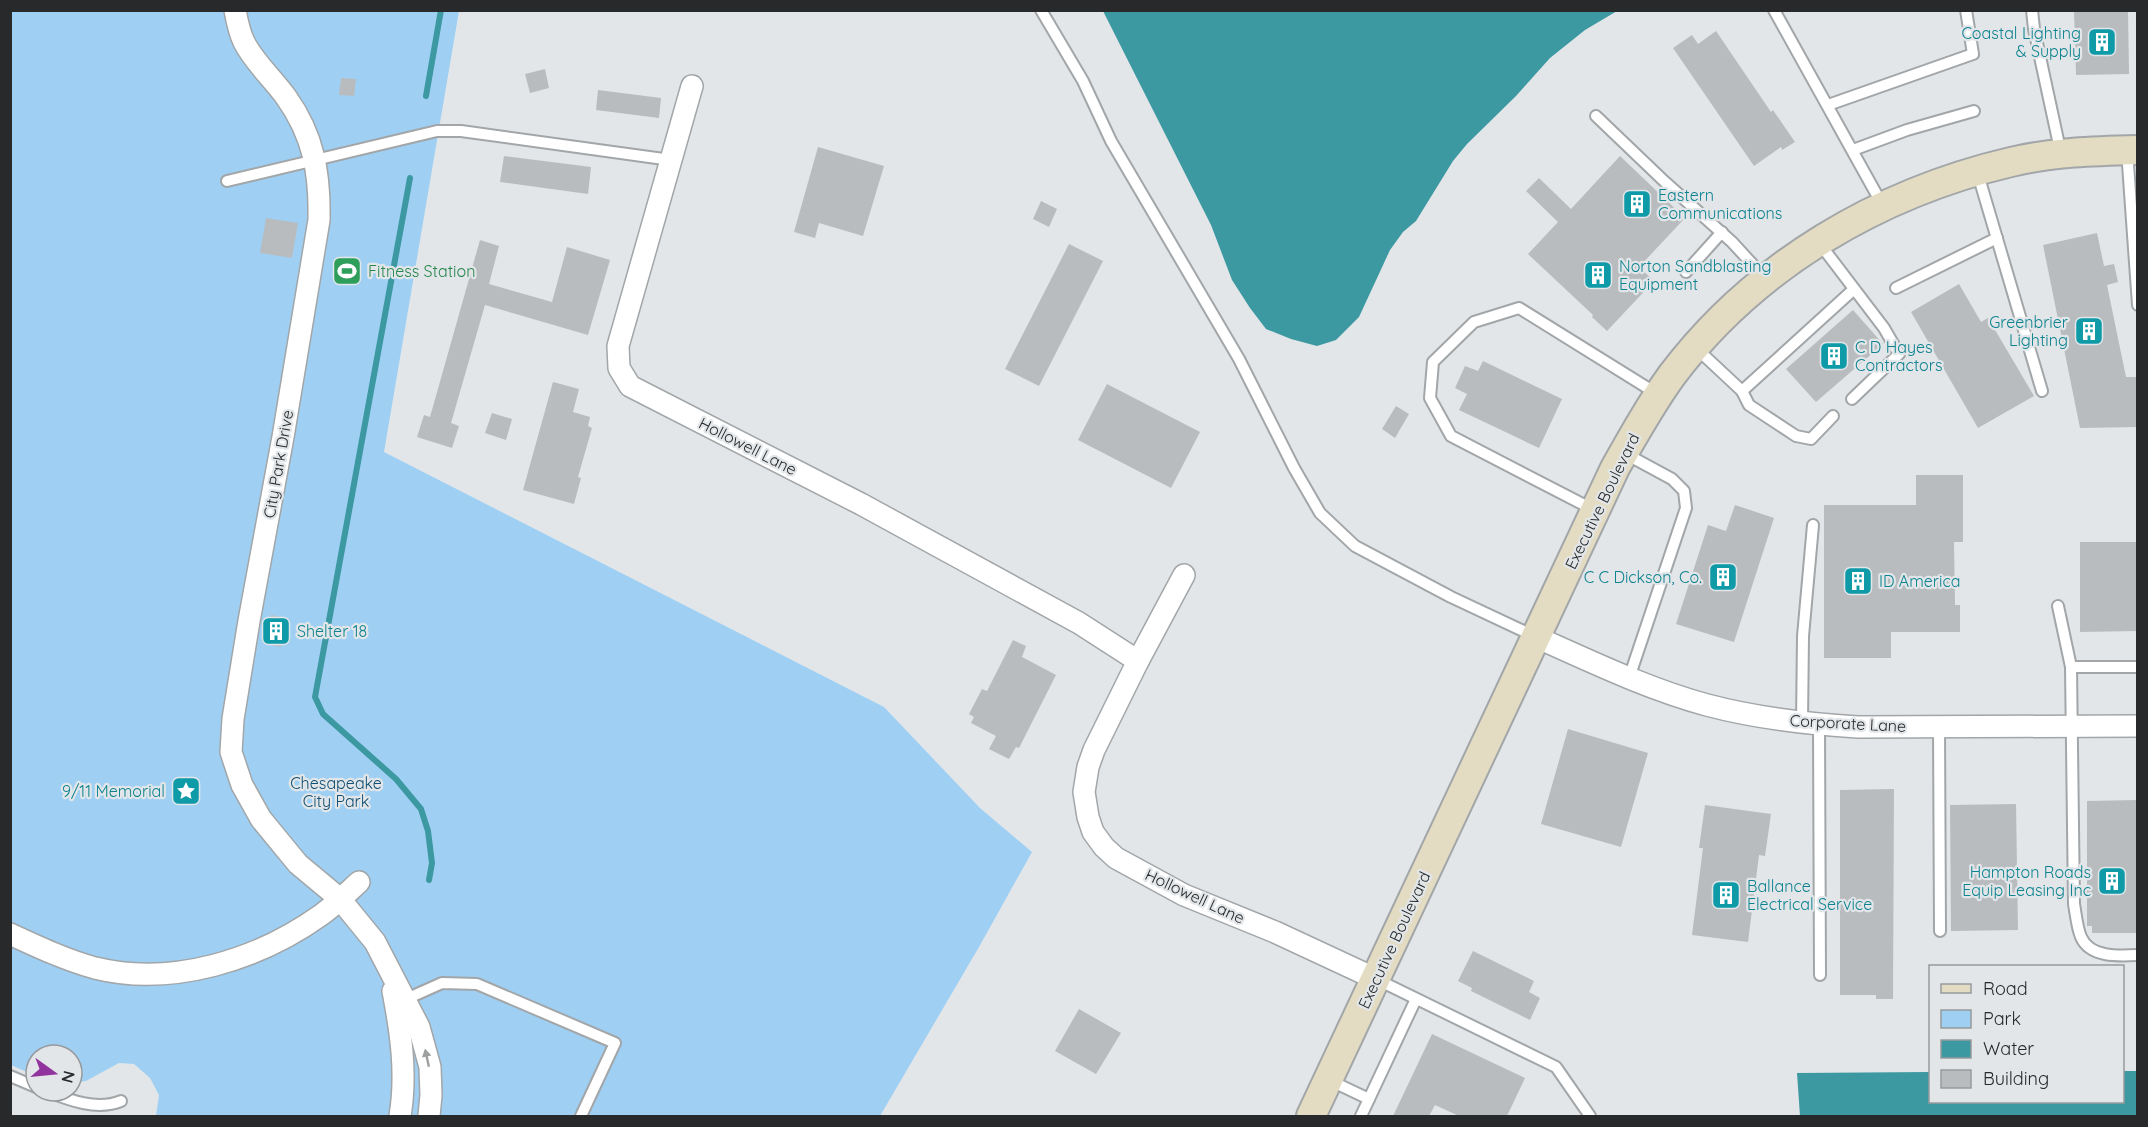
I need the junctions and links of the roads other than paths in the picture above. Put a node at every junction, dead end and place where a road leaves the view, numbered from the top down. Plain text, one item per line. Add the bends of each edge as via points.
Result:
1 (235, 10) edge
2 (1041, 10) edge
3 (1774, 10) edge
4 (1966, 10) edge
5 (2032, 10) edge
6 (692, 86) dead end
7 (1828, 105) junction
8 (1974, 111) dead end
9 (1596, 116) dead end
10 (1853, 150) junction
11 (2132, 150) edge
12 (2061, 154) junction
13 (671, 160) junction
14 (316, 161) junction
15 (1977, 171) junction
16 (227, 181) dead end
17 (1883, 206) junction
18 (1722, 232) junction
19 (1997, 238) junction
20 (1818, 241) junction
21 (1686, 272) dead end
22 (1766, 279) junction
23 (1896, 288) dead end
24 (1853, 290) junction
25 (2138, 305) edge
26 (1695, 347) junction
27 (1742, 391) junction
28 (2043, 391) dead end
29 (1659, 395) junction
30 (1852, 399) dead end
31 (1833, 416) dead end
32 (1624, 453) junction
33 (1596, 510) junction
34 (1813, 525) dead end
35 (1184, 575) dead end
36 (2058, 606) dead end
37 (1536, 637) junction
38 (1138, 661) junction
39 (2138, 666) edge
40 (2071, 667) junction
41 (1629, 678) junction
42 (1811, 724) junction
43 (2071, 726) junction
44 (2138, 726) edge
45 (1939, 727) junction
46 (359, 882) dead end
47 (340, 899) junction
48 (1940, 931) dead end
49 (10, 934) edge
50 (2138, 955) edge
51 (1820, 975) dead end
52 (1376, 979) junction
53 (1416, 999) junction
54 (400, 1002) junction
55 (10, 1076) edge
56 (1328, 1080) junction
57 (24, 1082) edge
58 (1369, 1099) junction
59 (121, 1101) dead end
60 (84, 1103) edge
61 (400, 1116) edge
62 (429, 1116) edge
63 (581, 1116) edge
64 (1311, 1116) edge
65 (1361, 1116) edge
66 (1590, 1116) edge

1 - 14 street, City Park Drive via 243,42 287,98
2 - 37 lane via 1083,81 1111,141 1239,359 1320,513 1355,546
3 - 7 lane
4 - 7 lane via 1973,54
5 - 12 lane
6 - 13 street, Hollowell Lane
7 - 10 lane
8 - 10 lane via 1907,129
9 - 18 lane
10 - 17 lane
11 - 12 street, Executive Boulevard
11 - 25 lane
12 - 15 street, Executive Boulevard
13 - 14 lane via 437,131
13 - 38 street, Hollowell Lane via 618,346 619,368 630,386 861,504 1079,623
14 - 16 lane
14 - 47 street, City Park Drive via 319,220 249,621 231,752 242,785 261,819 298,864
15 - 17 street, Executive Boulevard via 1912,192
15 - 19 lane
17 - 20 street, Executive Boulevard
18 - 21 lane
18 - 22 lane
19 - 23 lane
19 - 28 lane
20 - 22 street, Executive Boulevard
20 - 24 lane
22 - 26 street, Executive Boulevard
24 - 27 lane
24 - 30 lane via 1899,354
26 - 27 lane
26 - 29 street, Executive Boulevard
27 - 31 lane via 1749,405 1796,436 1811,439
29 - 32 street, Executive Boulevard
29 - 33 lane via 1519,308 1474,322 1433,362 1430,398 1451,436
32 - 33 street, Executive Boulevard
32 - 41 lane via 1672,478 1684,491 1686,508
33 - 37 street, Executive Boulevard
34 - 42 lane via 1803,636
35 - 38 street, Hollowell Lane
36 - 40 lane
37 - 41 street, Corporate Lane
37 - 52 street, Executive Boulevard
38 - 52 street, Hollowell Lane via 1088,767 1084,792 1088,817 1104,847 1116,858 1184,895
39 - 40 lane
40 - 43 lane
41 - 42 street, Corporate Lane via 1707,705
42 - 45 street, Corporate Lane
42 - 51 lane
43 - 44 street, Corporate Lane
43 - 45 street, Corporate Lane
43 - 50 lane via 2074,904 2082,939 2095,952
45 - 48 lane
46 - 47 street
47 - 49 street via 285,937 250,953 198,969 158,974 97,968
47 - 54 street, City Park Drive via 375,942
52 - 53 lane
52 - 56 street, Executive Boulevard
53 - 58 lane
53 - 66 lane via 1556,1067
54 - 61 street, City Park Drive
62 -> 54 street, City Park Drive via 430,1067 419,1027
54 - 63 lane via 442,983 477,984 615,1043
55 - 57 lane
56 - 58 lane
56 - 64 street, Executive Boulevard
58 - 65 lane
59 - 60 lane via 106,1105

